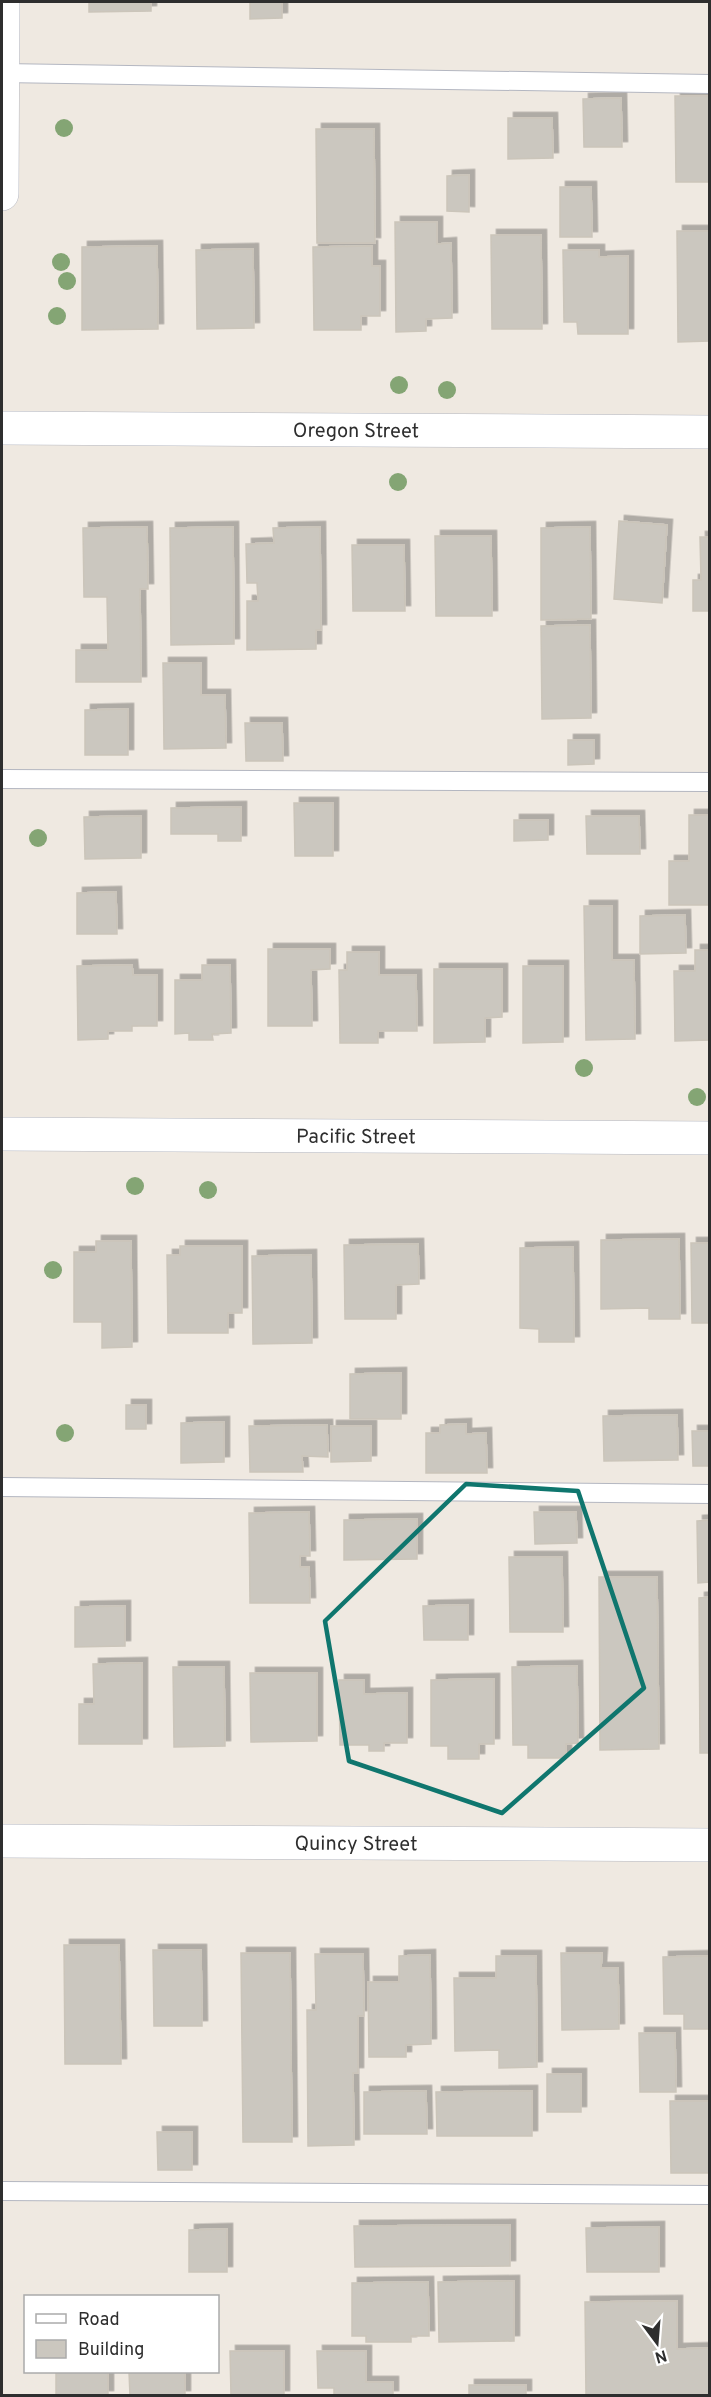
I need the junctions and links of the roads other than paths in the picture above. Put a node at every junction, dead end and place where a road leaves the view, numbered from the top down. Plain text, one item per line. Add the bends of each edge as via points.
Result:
1 (3, 2) edge
2 (2, 73) edge
3 (710, 84) edge
4 (2, 194) edge
5 (2, 428) edge
6 (710, 432) edge
7 (2, 779) edge
8 (710, 782) edge
9 (2, 1134) edge
10 (710, 1138) edge
11 (2, 1487) edge
12 (710, 1494) edge
13 (2, 1841) edge
14 (710, 1845) edge
15 (2, 2191) edge
16 (710, 2195) edge

1 - 2 street
2 - 3 lane
2 - 4 street
5 - 6 street, Oregon Street
7 - 8 lane
9 - 10 street, Pacific Street
11 - 12 lane
13 - 14 street, Quincy Street
15 - 16 lane

